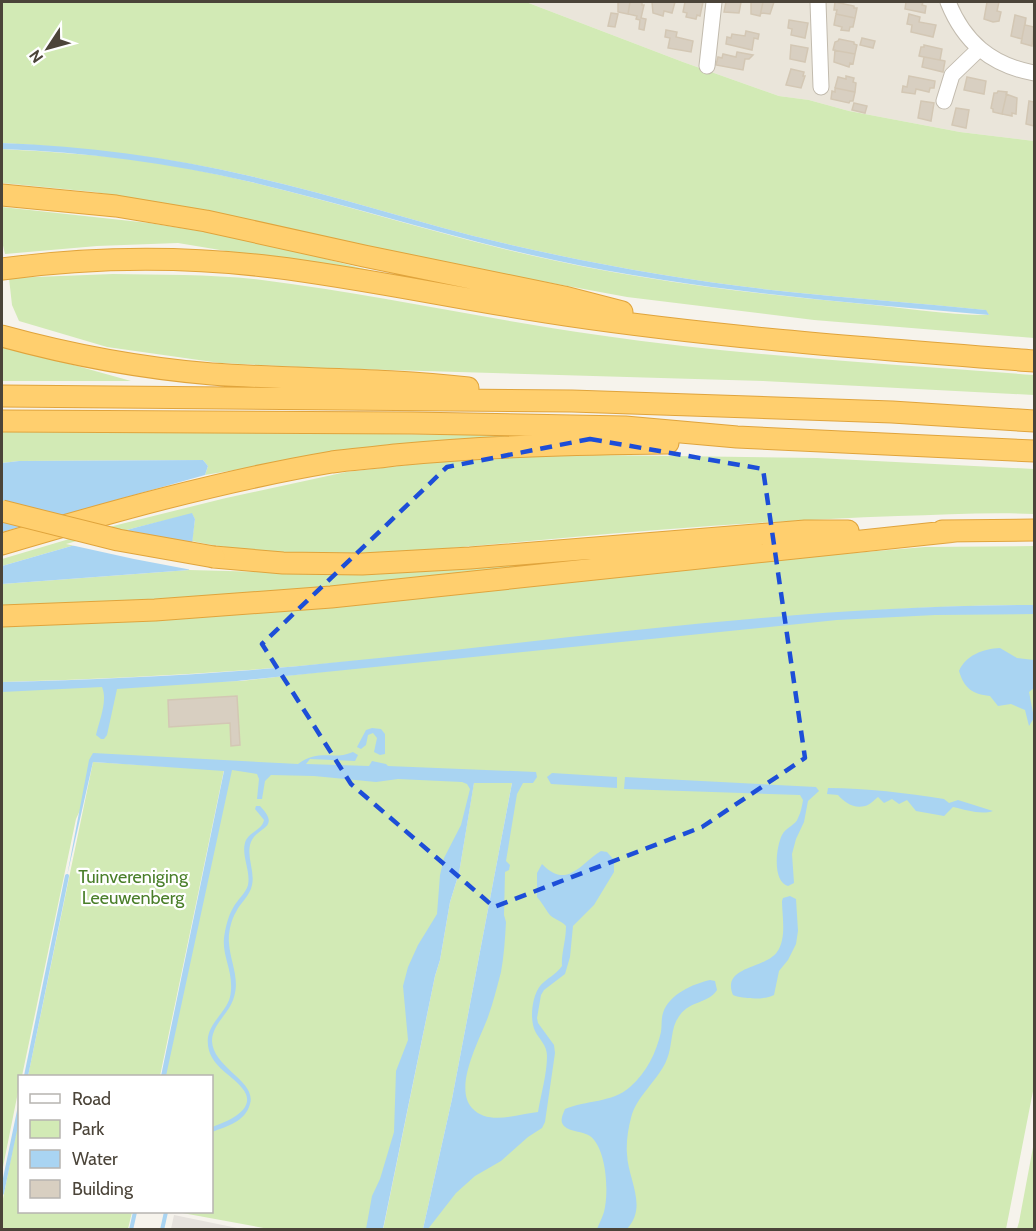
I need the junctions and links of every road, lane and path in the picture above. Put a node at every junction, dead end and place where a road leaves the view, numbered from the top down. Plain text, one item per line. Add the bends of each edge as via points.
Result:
1 (714, 2) edge
2 (818, 2) edge
3 (948, 2) edge
4 (979, 49) junction
5 (707, 66) dead end
6 (1035, 73) edge
7 (821, 87) dead end
8 (944, 101) dead end
9 (2, 195) edge
10 (2, 269) edge
11 (706, 333) junction
12 (2, 336) edge
13 (1035, 361) edge
14 (2, 396) edge
15 (572, 401) junction
16 (1035, 421) edge
17 (2, 422) edge
18 (737, 437) junction
19 (1035, 451) edge
20 (2, 511) edge
21 (1035, 530) edge
22 (956, 531) junction
23 (2, 544) edge
24 (2, 616) edge

1 - 5 street
2 - 7 street
3 - 4 street
4 - 6 street via 1001,63
4 - 8 street via 952,75
9 - 11 highway via 105,205 207,221 564,297
10 - 11 highway via 147,259 228,262 564,315
11 - 13 highway
12 - 15 highway via 71,354 183,371 419,382
14 - 15 highway
15 - 16 highway
17 - 18 highway via 613,427
18 - 19 highway
18 - 23 highway via 444,450 333,462 123,508
20 - 22 highway, bridge via 118,540 214,557 283,563 362,564 470,558 806,531
21 - 22 highway
22 - 24 highway via 331,597

